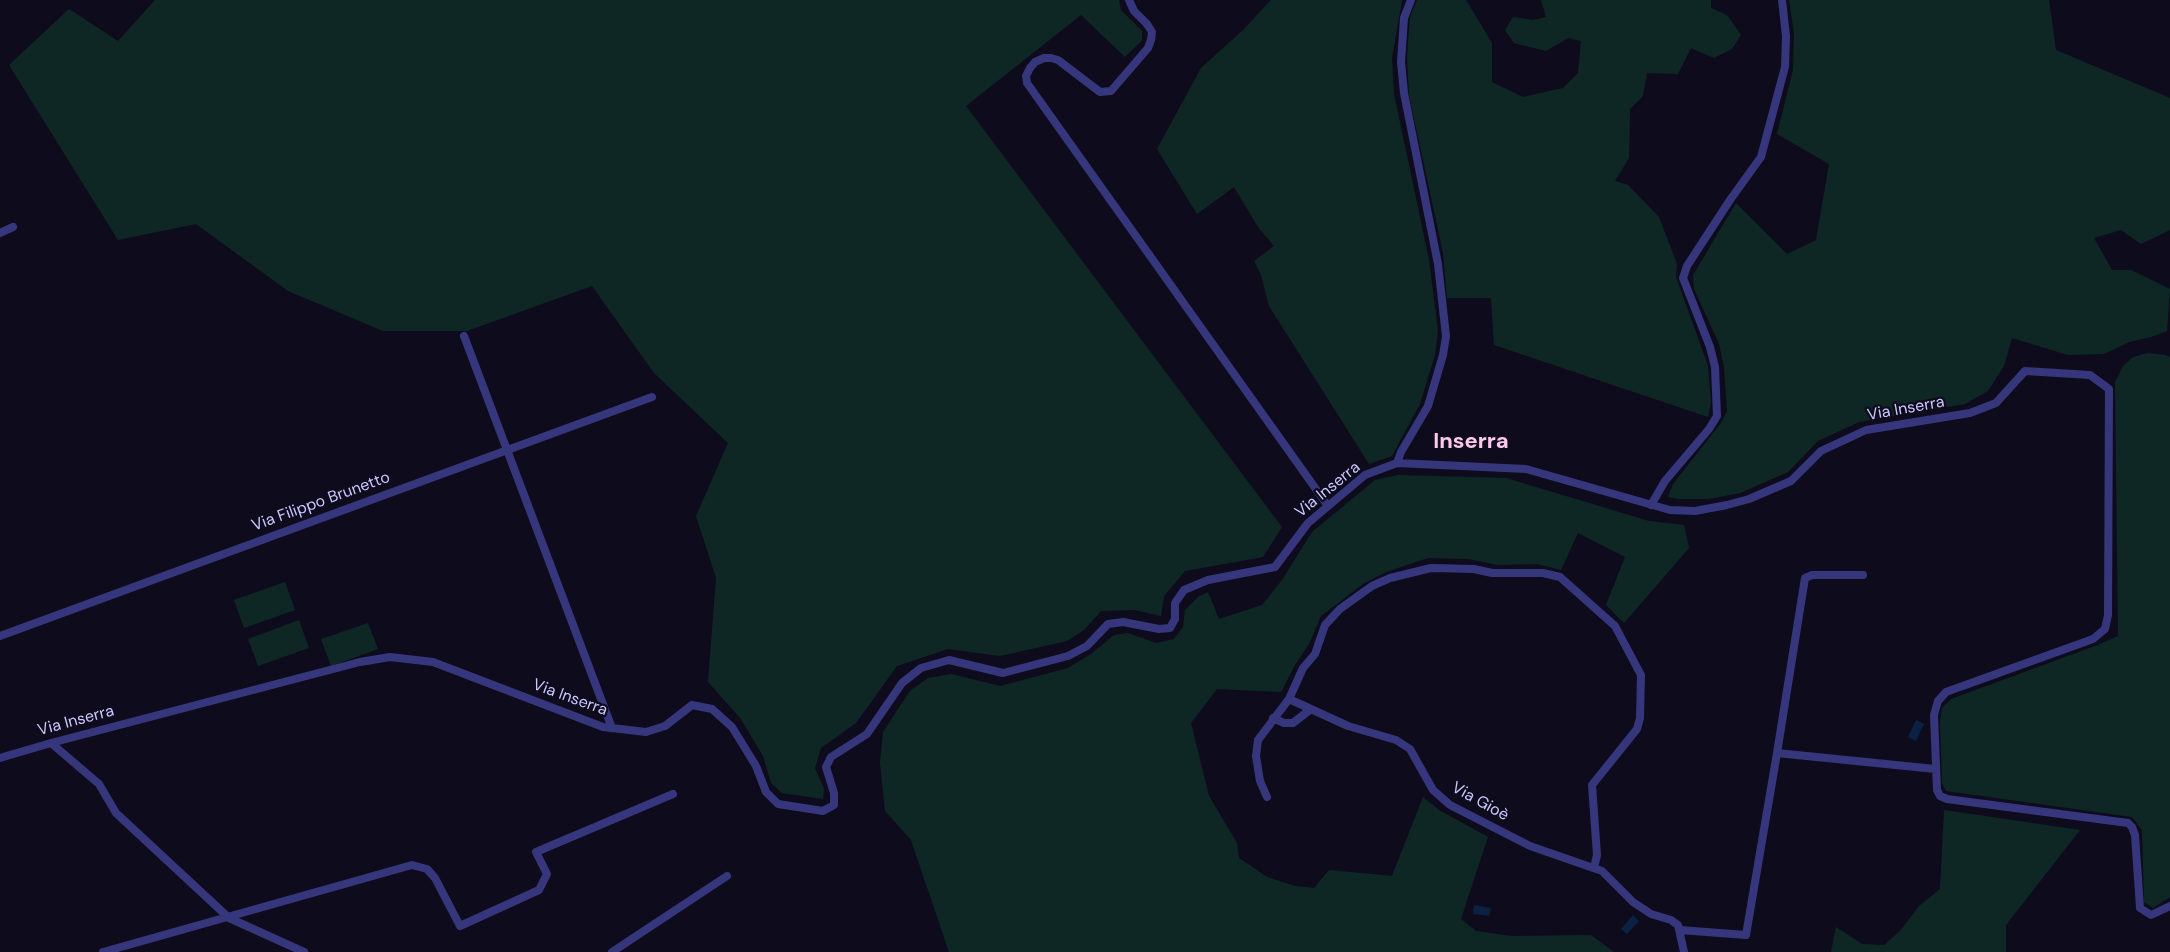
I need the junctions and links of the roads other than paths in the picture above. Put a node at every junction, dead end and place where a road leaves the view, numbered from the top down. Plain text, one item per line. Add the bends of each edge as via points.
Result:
1 (1129, 0) edge
2 (1411, 0) edge
3 (1782, 0) edge
4 (13, 227) dead end
5 (0, 233) edge
6 (464, 336) dead end
7 (652, 397) dead end
8 (507, 450) junction
9 (1397, 464) junction
10 (1651, 505) junction
11 (1328, 506) junction
12 (1863, 575) dead end
13 (0, 636) edge
14 (1289, 699) junction
15 (1311, 709) junction
16 (1273, 718) junction
17 (612, 728) junction
18 (51, 743) junction
19 (1777, 753) junction
20 (0, 758) edge
21 (1935, 769) junction
22 (673, 794) dead end
23 (1267, 797) dead end
24 (1594, 868) junction
25 (727, 876) dead end
26 (2170, 906) edge
27 (229, 918) junction
28 (1680, 930) junction
29 (103, 952) edge
30 (304, 952) edge
31 (612, 952) edge
32 (1684, 952) edge

1 - 11 street via 1152,32 1151,40 1111,91 1100,92 1051,58 1029,68 1027,83
2 - 9 street via 1404,18 1404,93 1438,264 1446,336 1428,406
3 - 10 street via 1785,67 1761,157 1687,266 1683,278 1715,367 1716,416
4 - 5 street
6 - 8 street
7 - 8 street, Via Filippo Brunetto
8 - 13 street, Via Filippo Brunetto
8 - 17 street
9 - 10 street, Via Inserra via 1526,469
9 - 11 street, Via Inserra via 1365,476
10 - 21 street, Via Inserra via 1695,511 1749,499 1791,481 1821,451 1866,430 1970,413 1996,403 2025,371 2090,375 2109,389 2105,629 2093,639 1946,692 1934,715
11 - 17 street, Via Inserra via 1308,523 1275,567 1208,580 1184,590 1175,603 1170,628 1108,624 1088,646 1068,656 1003,673 949,660 921,668 902,683 867,734 831,757 826,767 834,805 823,811 778,804 766,792 756,766 732,727 712,709 692,705 665,726 646,732
12 - 19 street via 1805,578
14 - 15 street, Via Gioè
14 - 16 street
14 - 24 street via 1303,668 1315,654 1325,625 1372,586 1431,568 1560,577 1615,626 1641,675 1638,729 1593,785
15 - 16 street via 1293,723
15 - 24 street, Via Gioè via 1348,726 1396,740 1410,749 1433,790 1461,811 1530,846
16 - 23 street via 1258,740 1256,756
17 - 18 street, Via Inserra via 433,662 390,657
18 - 20 street, Via Inserra
18 - 27 street via 99,784 116,813
19 - 21 street
19 - 28 street via 1746,934
21 - 26 street, Via Inserra via 1936,790 1944,798 2128,824 2134,831 2140,908 2151,915
22 - 27 street via 536,852 547,874 539,890 460,926 428,869 412,865
24 - 28 street, Via Gioè via 1633,902 1651,914 1671,920
25 - 31 street
27 - 29 street
27 - 30 street
28 - 32 street

